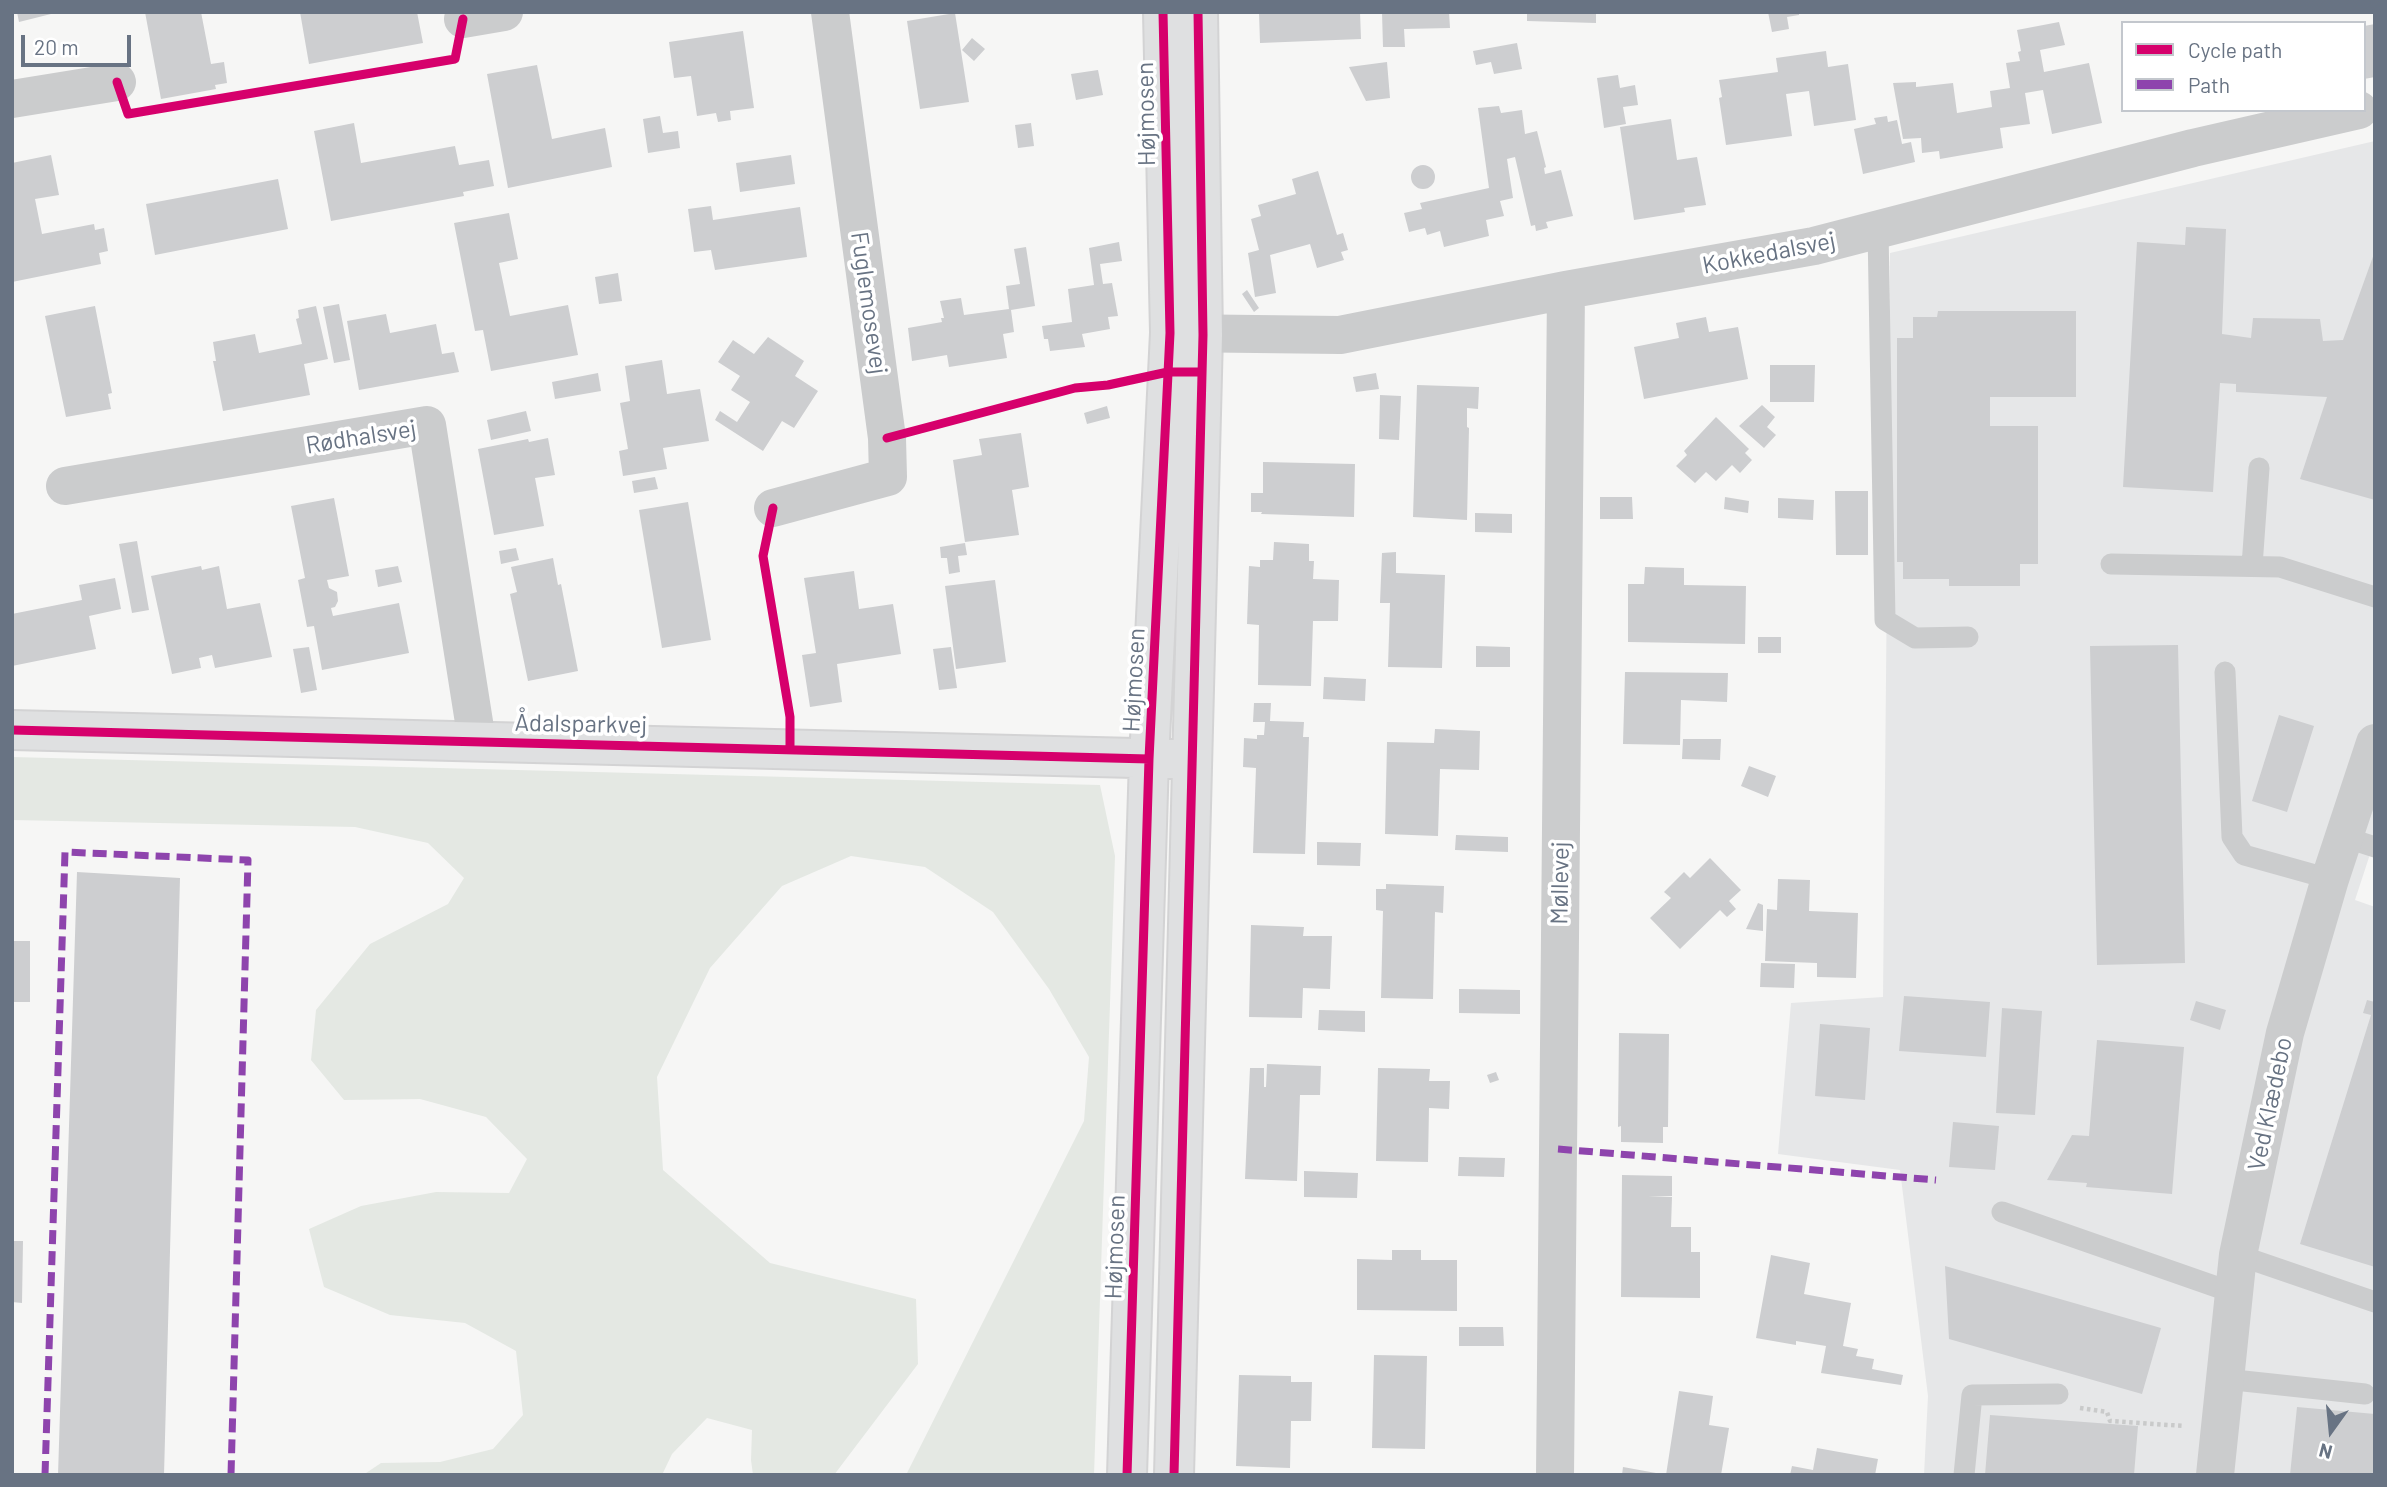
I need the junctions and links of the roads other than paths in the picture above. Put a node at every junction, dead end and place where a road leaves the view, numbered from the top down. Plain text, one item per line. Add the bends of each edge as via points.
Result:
1 (504, 12) edge
2 (830, 12) edge
3 (1163, 12) edge
4 (1198, 12) edge
5 (463, 19) dead end
6 (117, 82) dead end
7 (12, 99) edge
8 (2353, 112) edge
9 (1878, 230) junction
10 (1566, 290) junction
11 (1187, 334) junction
12 (2259, 468) dead end
13 (65, 486) dead end
14 (773, 508) dead end
15 (2111, 564) dead end
16 (2252, 566) junction
17 (2375, 597) edge
18 (1968, 637) dead end
19 (2225, 673) dead end
20 (12, 730) edge
21 (477, 741) junction
22 (2375, 743) edge
23 (1149, 759) junction
24 (1194, 760) junction
25 (2359, 842) edge
26 (2330, 879) junction
27 (2002, 1212) dead end
28 (2238, 1255) junction
29 (2234, 1293) junction
30 (2375, 1302) edge
31 (2225, 1379) junction
32 (2058, 1394) road end
33 (2365, 1394) dead end
34 (1127, 1475) edge
35 (1174, 1475) edge
36 (1555, 1475) edge
37 (1964, 1475) edge
38 (2215, 1475) edge

1 - 5 street
2 - 14 street, Fuglemosevej via 887,438 888,477
3 - 11 street, Højmosen
4 - 11 street, Højmosen
6 - 7 street
8 - 9 street, Kokkedalsvej via 2193,148
9 - 10 street, Kokkedalsvej via 1814,246
9 - 18 lane via 1885,620 1915,638
10 - 11 street, Kokkedalsvej via 1340,335
10 - 36 street, Møllevej
11 - 23 street, Højmosen
11 - 24 street, Højmosen
12 - 16 lane
13 - 21 street, Rødhalsvej via 427,425
15 - 16 lane
16 - 17 lane via 2280,567
19 - 26 lane via 2232,837 2245,855
20 - 21 street, Ådalsparkvej
21 - 23 street, Ådalsparkvej
22 - 25 street, Ved Klædebo
23 - 24 street, Ådalsparkvej
23 - 34 street, Højmosen
24 - 35 street, Højmosen
25 - 26 street, Ved Klædebo
26 - 28 street, Ved Klædebo via 2285,1033
27 - 29 lane
28 - 29 street, Ved Klædebo
28 - 30 lane
29 - 31 street, Ved Klædebo
31 - 33 lane
31 - 38 street, Ved Klædebo
32 - 37 lane via 1972,1395

